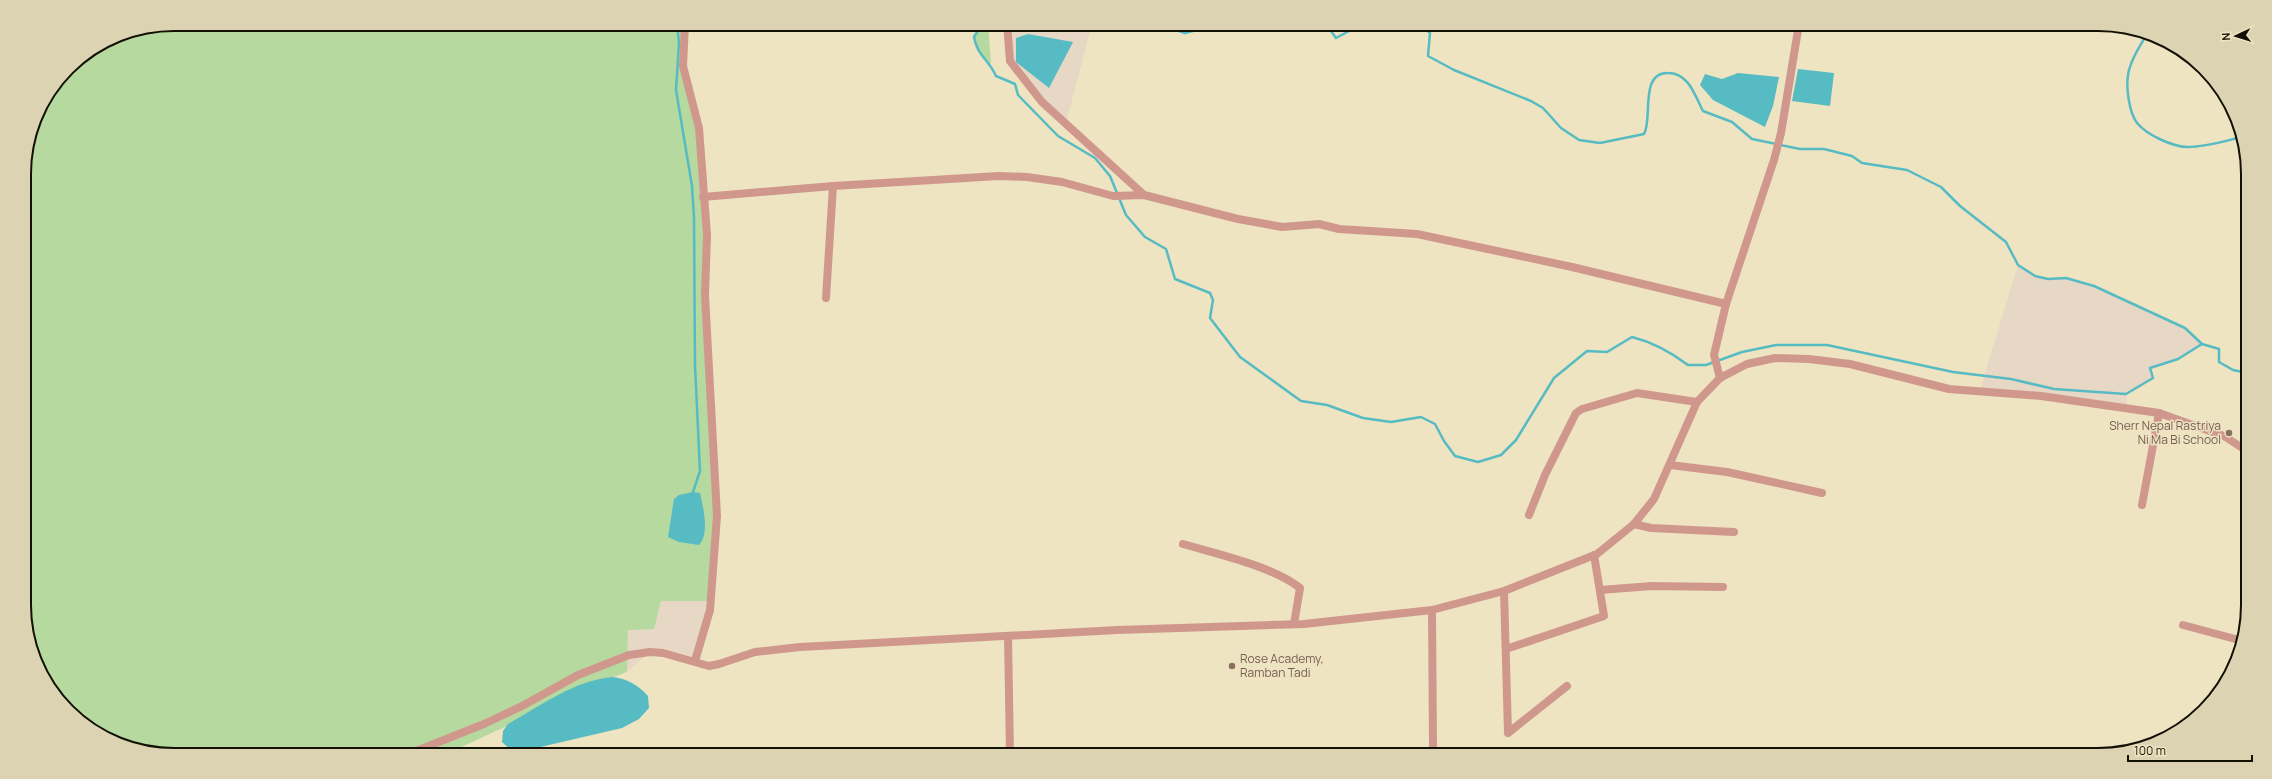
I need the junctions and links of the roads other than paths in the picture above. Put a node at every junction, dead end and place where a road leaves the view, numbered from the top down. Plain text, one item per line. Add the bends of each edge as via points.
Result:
1 (685, 31) edge
2 (1008, 31) edge
3 (1798, 31) edge
4 (833, 186) junction
5 (1144, 195) junction
6 (703, 197) junction
7 (826, 298) dead end
8 (1726, 304) junction
9 (1720, 378) junction
10 (1697, 402) junction
11 (2159, 413) junction
12 (2241, 447) edge
13 (1670, 465) junction
14 (1822, 493) dead end
15 (2142, 505) dead end
16 (1529, 515) dead end
17 (1634, 524) junction
18 (1734, 532) dead end
19 (1183, 544) dead end
20 (1594, 555) junction
21 (1723, 587) dead end
22 (1600, 590) junction
23 (1504, 591) junction
24 (1432, 610) junction
25 (1294, 624) junction
26 (2183, 626) dead end
27 (1008, 636) junction
28 (2237, 639) edge
29 (1506, 649) junction
30 (695, 661) junction
31 (1567, 686) dead end
32 (1433, 746) dead end
33 (424, 748) edge
34 (1010, 748) edge

1 - 6 street via 683,66 699,128
2 - 5 street via 1010,61 1042,102
3 - 8 street via 1774,160
4 - 5 street via 999,176 1062,182 1113,196
4 - 6 street
4 - 7 street
5 - 8 street via 1238,219 1282,227 1319,224 1339,229 1417,234
6 - 30 street via 707,234 705,295 717,516 710,610
8 - 9 street via 1714,355
9 - 10 street
9 - 11 street via 1747,364 1775,358 1809,359 1850,364 1949,389 2041,396
10 - 13 street
10 - 16 street via 1637,393 1576,413 1545,475
11 - 12 street via 2224,436
11 - 15 street
13 - 14 street via 1727,472
13 - 17 street via 1654,500
17 - 18 street via 1651,528
17 - 20 street
19 - 25 street via 1289,579 1300,588
20 - 22 street
20 - 23 street
21 - 22 street via 1652,586
22 - 29 street via 1604,616
23 - 24 street
23 - 29 street
24 - 25 street
24 - 32 street
25 - 27 street
26 - 28 street
27 - 30 street via 800,647 755,652 709,666
27 - 34 street
29 - 31 street via 1508,733
30 - 33 street via 650,652 615,660 578,675 484,724

